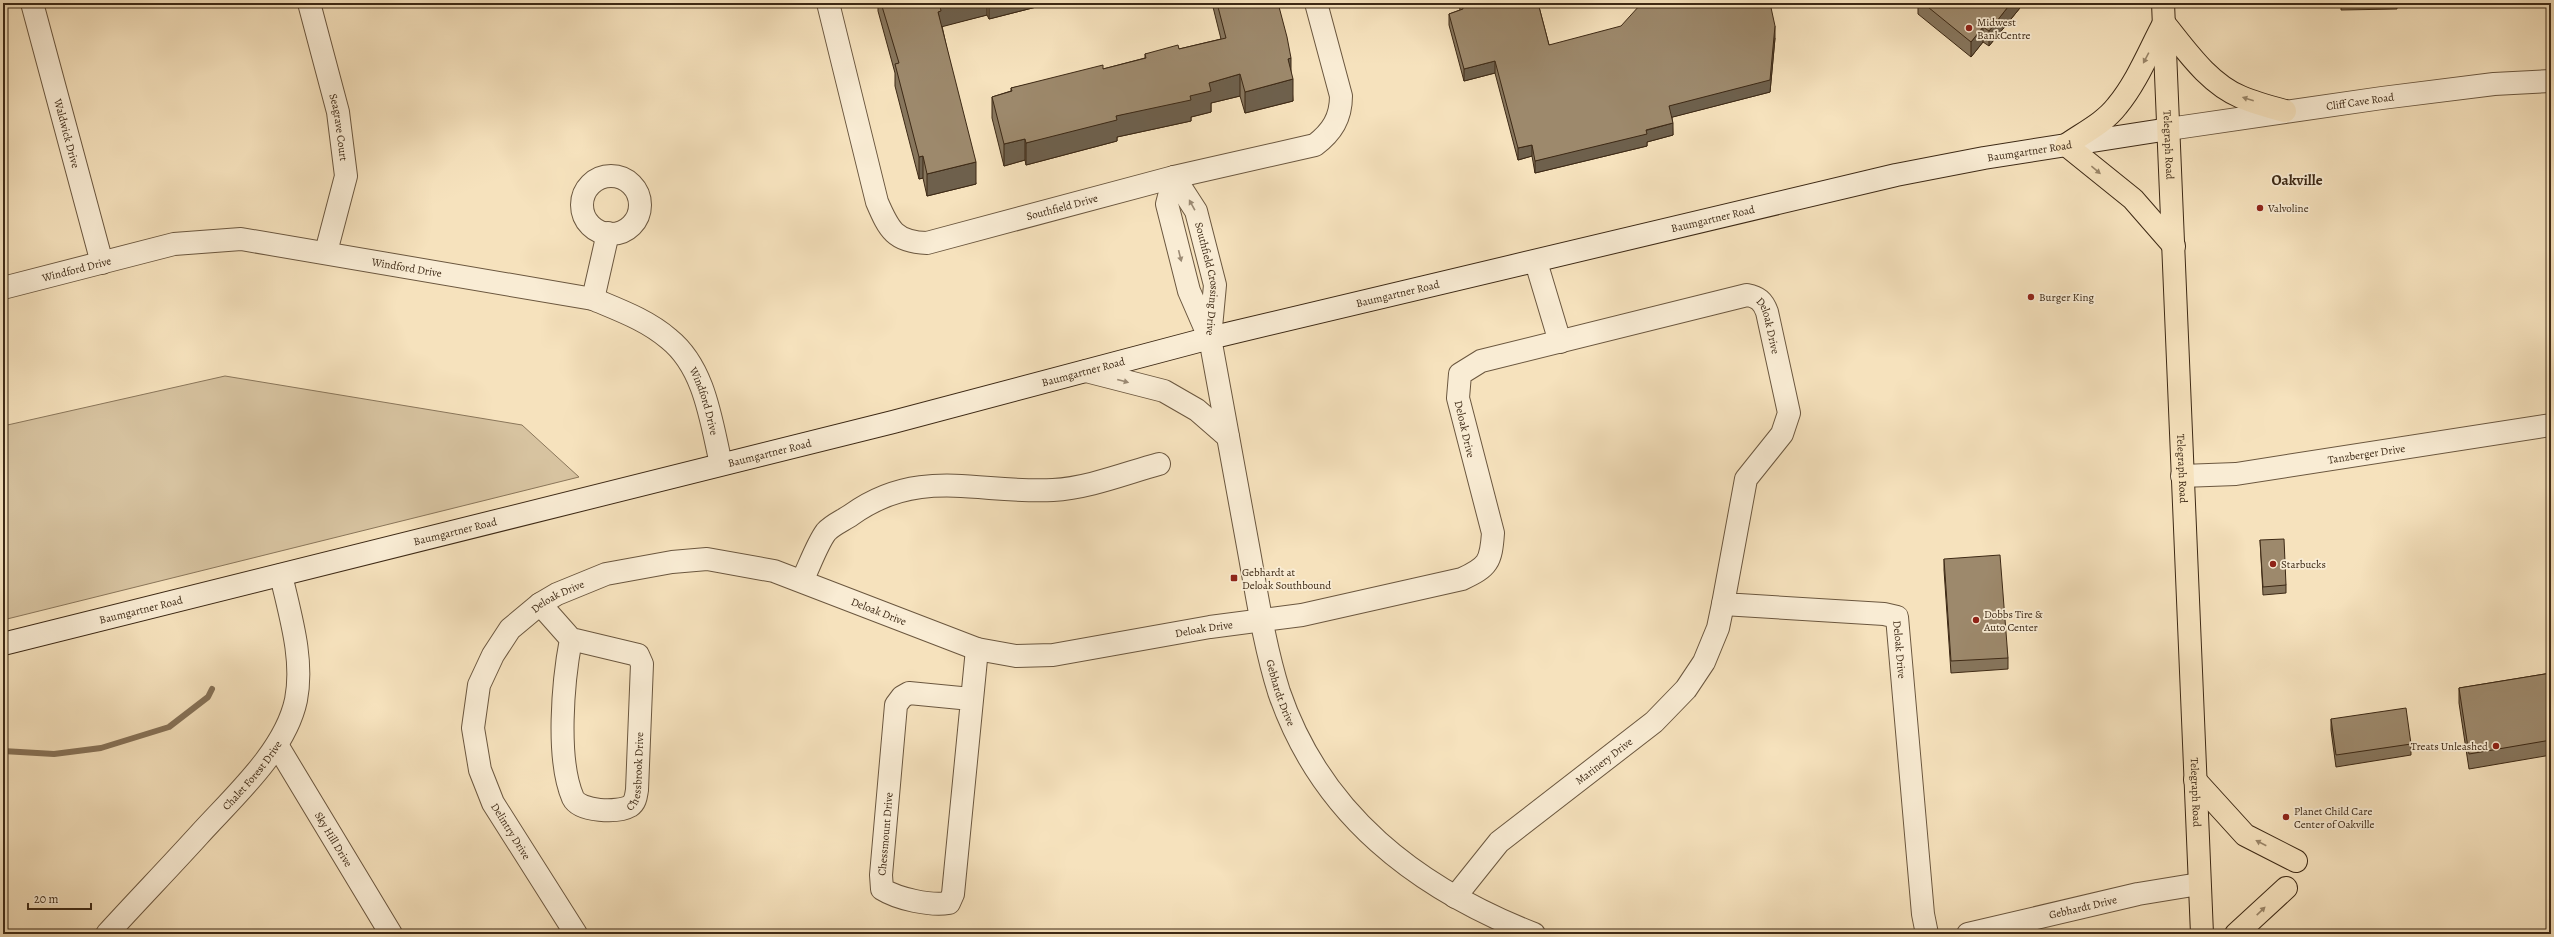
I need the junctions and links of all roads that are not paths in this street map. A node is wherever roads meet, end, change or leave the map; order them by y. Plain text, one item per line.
1 (32, 3) edge
2 (309, 3) edge
3 (828, 3) edge
4 (1316, 3) edge
5 (2163, 13) edge
6 (2551, 81) edge
7 (2285, 111) junction
8 (2169, 129) junction
9 (2066, 145) junction
10 (1174, 177) junction
11 (608, 233) dead end
12 (2174, 246) junction
13 (326, 252) junction
14 (1536, 262) junction
15 (102, 264) junction
16 (3, 288) edge
17 (593, 299) junction
18 (1210, 338) junction
19 (1560, 342) junction
20 (1086, 370) junction
21 (2551, 425) edge
22 (1228, 437) junction
23 (721, 464) junction
24 (1160, 464) dead end
25 (2182, 476) junction
26 (281, 575) junction
27 (802, 581) junction
28 (540, 604) junction
29 (1722, 604) junction
30 (1261, 621) junction
31 (510, 629) joint
32 (571, 640) junction
33 (3, 644) edge
34 (977, 649) junction
35 (971, 700) junction
36 (277, 745) junction
37 (2195, 780) junction
38 (2296, 861) dead end
39 (2199, 884) junction
40 (2286, 888) dead end
41 (1454, 897) junction
42 (107, 934) edge
43 (391, 934) edge
44 (576, 934) edge
45 (1534, 934) edge
46 (1927, 934) edge
47 (1968, 934) edge
48 (2202, 934) edge
49 (2236, 934) edge

1 - 15 street, Waldwick Drive
2 - 13 street, Seagrave Court
3 - 10 street, Southfield Drive
4 - 10 street, Southfield Drive
7 -> 5 main road
5 - 8 main road, Telegraph Road
5 -> 9 main road
6 - 7 street, Cliff Cave Road
7 - 8 street, Cliff Cave Road
8 - 9 street, Baumgartner Road
8 - 12 main road, Telegraph Road
9 -> 12 main road
9 - 14 street, Baumgartner Road
10 - 18 street, Southfield Crossing Drive
11 - 17 street
12 - 25 main road, Telegraph Road
13 - 15 street, Windford Drive
13 - 17 street, Windford Drive
14 - 18 street, Baumgartner Road
14 - 19 street
15 - 16 street, Windford Drive
17 - 23 street, Windford Drive
18 - 20 street, Baumgartner Road
18 - 22 street, Gebhardt Drive
19 - 29 street, Deloak Drive
19 - 30 street, Deloak Drive
20 -> 22 street
20 - 23 street, Baumgartner Road
21 - 25 street, Tanzberger Drive
22 - 30 street, Gebhardt Drive
23 - 26 street, Baumgartner Road
24 - 27 street
25 - 37 main road, Telegraph Road
26 - 33 street, Baumgartner Road
26 - 36 street, Chalet Forest Drive
27 - 28 street, Deloak Drive
27 - 34 street, Deloak Drive
28 - 31 street, Deloak Drive
28 - 32 street
29 - 41 street, Marinery Drive
29 - 46 street, Deloak Drive
30 - 34 street, Deloak Drive
30 - 41 street, Gebhardt Drive
31 - 44 street, Delintry Drive
32 - 32 street, Chessbrook Drive
34 - 35 street, Chessmount Drive
35 - 35 street, Chessmount Drive
36 - 42 street, Chalet Forest Drive
36 - 43 street, Sky Hill Drive
38 -> 37 main road
37 - 39 main road, Telegraph Road
39 - 47 street, Gebhardt Drive
39 - 48 main road, Telegraph Road
49 -> 40 main road
41 - 45 street, Gebhardt Drive

